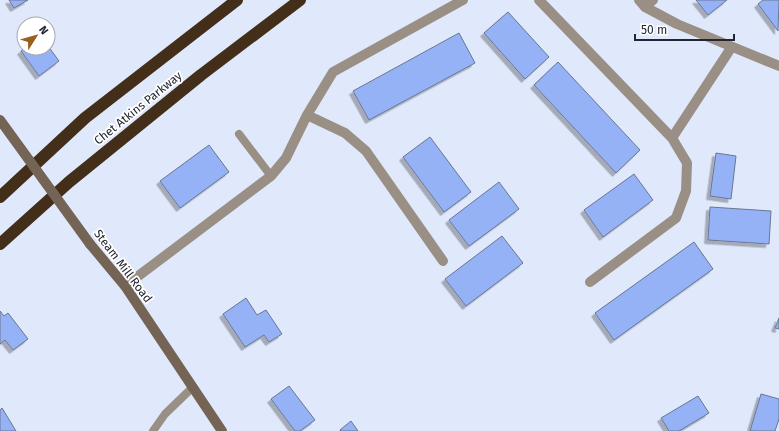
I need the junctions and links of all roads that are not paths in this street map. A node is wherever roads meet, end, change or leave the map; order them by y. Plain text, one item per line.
1 (237, 0) edge
2 (300, 0) edge
3 (463, 0) edge
4 (539, 0) edge
5 (654, 0) edge
6 (642, 4) edge
7 (731, 48) junction
8 (779, 66) edge
9 (307, 115) junction
10 (0, 120) edge
11 (239, 134) dead end
12 (672, 138) junction
13 (271, 176) junction
14 (0, 197) edge
15 (0, 244) edge
16 (443, 261) dead end
17 (590, 282) dead end
18 (125, 286) junction
19 (193, 387) junction
20 (153, 431) edge
21 (222, 431) edge

1 - 14 highway, Chet Atkins Parkway
2 - 15 highway, Chet Atkins Parkway
3 - 9 street
4 - 12 street
5 - 6 street
6 - 7 street
7 - 8 street
7 - 12 street
9 - 13 street
9 - 16 street
10 - 18 street, Steam Mill Road, bridge
11 - 13 lane
12 - 17 street
13 - 18 street
18 - 19 street, Steam Mill Road
19 - 20 lane
19 - 21 street, Steam Mill Road

